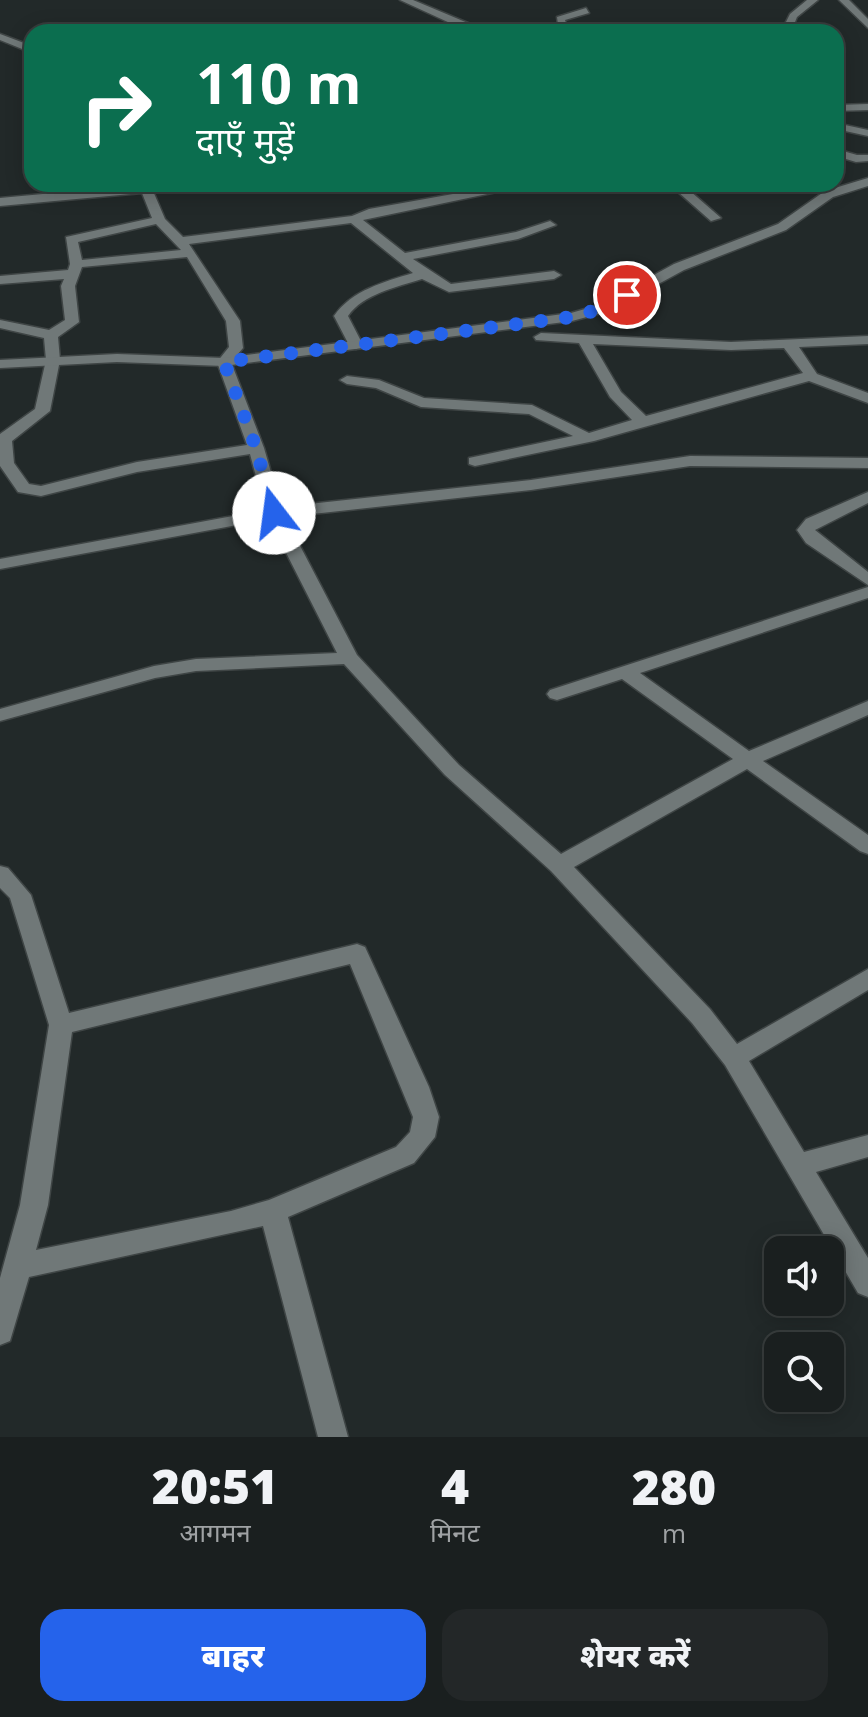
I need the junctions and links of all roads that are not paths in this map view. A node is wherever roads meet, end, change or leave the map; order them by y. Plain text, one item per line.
1 (405, 0) edge
2 (813, 0) edge
3 (844, 0) edge
4 (586, 11) dead end
5 (462, 24) edge
6 (562, 24) edge
7 (790, 24) edge
8 (868, 25) edge
9 (0, 37) edge
10 (24, 47) edge
11 (868, 107) edge
12 (844, 108) edge
13 (868, 126) edge
14 (844, 127) edge
15 (853, 129) junction
16 (868, 133) edge
17 (844, 155) edge
18 (868, 158) edge
19 (868, 182) edge
20 (844, 189) edge
21 (90, 192) edge
22 (147, 192) edge
23 (462, 192) edge
24 (687, 192) edge
25 (836, 192) edge
26 (0, 202) edge
27 (715, 218) dead end
28 (354, 219) junction
29 (159, 220) junction
30 (550, 225) dead end
31 (181, 241) junction
32 (191, 253) junction
33 (404, 257) junction
34 (74, 269) junction
35 (423, 274) junction
36 (554, 275) dead end
37 (0, 280) edge
38 (0, 324) edge
39 (51, 335) junction
40 (541, 337) dead end
41 (584, 340) junction
42 (868, 340) edge
43 (356, 345) junction
44 (789, 345) junction
45 (53, 360) junction
46 (224, 362) junction
47 (0, 364) edge
48 (810, 376) junction
49 (347, 380) dead end
50 (868, 398) edge
51 (643, 422) junction
52 (588, 438) junction
53 (256, 448) junction
54 (475, 461) dead end
55 (866, 466) edge
56 (868, 497) edge
57 (274, 513) junction
58 (0, 564) edge
59 (868, 580) edge
60 (868, 592) edge
61 (349, 658) junction
62 (625, 672) junction
63 (557, 694) dead end
64 (868, 707) edge
65 (0, 715) edge
66 (749, 759) junction
67 (868, 846) edge
68 (559, 865) junction
69 (0, 874) edge
70 (868, 978) edge
71 (61, 1025) junction
72 (734, 1058) junction
73 (868, 1146) edge
74 (800, 1165) junction
75 (273, 1211) junction
76 (17, 1267) junction
77 (868, 1284) edge
78 (0, 1331) edge
79 (333, 1437) edge

1 - 5 street
2 - 7 street
3 - 8 street
4 - 6 street
9 - 10 street
11 - 12 street
13 - 15 street
14 - 15 street
15 - 16 street
17 - 18 street
19 - 20 street
21 - 26 street
22 - 29 street
23 - 28 street
24 - 27 street
25 - 43 street
28 - 31 street
28 - 33 street
29 - 31 street
29 - 34 street
30 - 33 street
31 - 32 street
32 - 34 street
32 - 46 street
33 - 35 street
34 - 37 street
34 - 39 street
35 - 36 street
35 - 43 street
38 - 39 street
39 - 45 street
40 - 41 street
41 - 44 street
41 - 51 street
42 - 44 street
43 - 46 street
44 - 48 street
45 - 46 street
45 - 47 street
45 - 53 street
46 - 53 street
48 - 50 street
48 - 51 street
49 - 52 street
51 - 52 street
52 - 54 street
53 - 57 street
55 - 57 street
56 - 59 street
57 - 58 street
57 - 61 street
60 - 62 street
61 - 65 street
61 - 68 street
62 - 63 street
62 - 66 street
64 - 66 street
66 - 67 street
66 - 68 street
68 - 72 street
69 - 71 street
70 - 72 street
71 - 75 street
71 - 76 street
72 - 74 street
73 - 74 street
74 - 77 street
75 - 76 street
75 - 79 street
76 - 78 street

